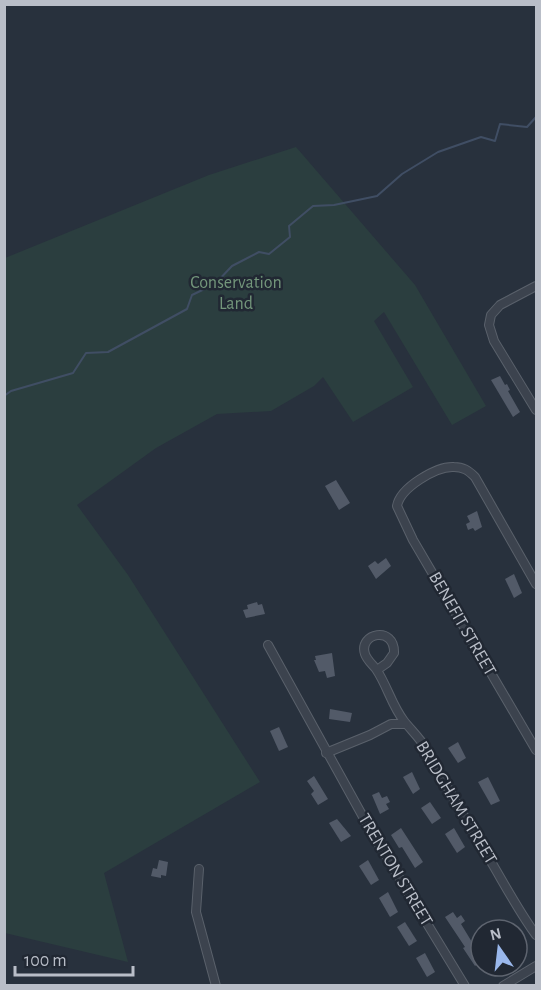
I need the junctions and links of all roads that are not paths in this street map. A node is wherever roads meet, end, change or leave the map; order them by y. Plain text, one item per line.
1 (537, 286) edge
2 (537, 410) edge
3 (537, 584) edge
4 (268, 645) dead end
5 (377, 670) junction
6 (405, 723) junction
7 (537, 750) edge
8 (326, 753) junction
9 (199, 868) dead end
10 (537, 935) edge
11 (537, 966) edge
12 (216, 986) edge
13 (465, 986) edge
14 (503, 986) edge

1 - 2 street
3 - 7 street, BENEFIT STREET
4 - 8 street, TRENTON STREET
5 - 5 street, BRIDGHAM STREET
5 - 6 street, BRIDGHAM STREET
6 - 8 street
6 - 10 street, BRIDGHAM STREET
8 - 13 street, TRENTON STREET
9 - 12 street
11 - 14 street

